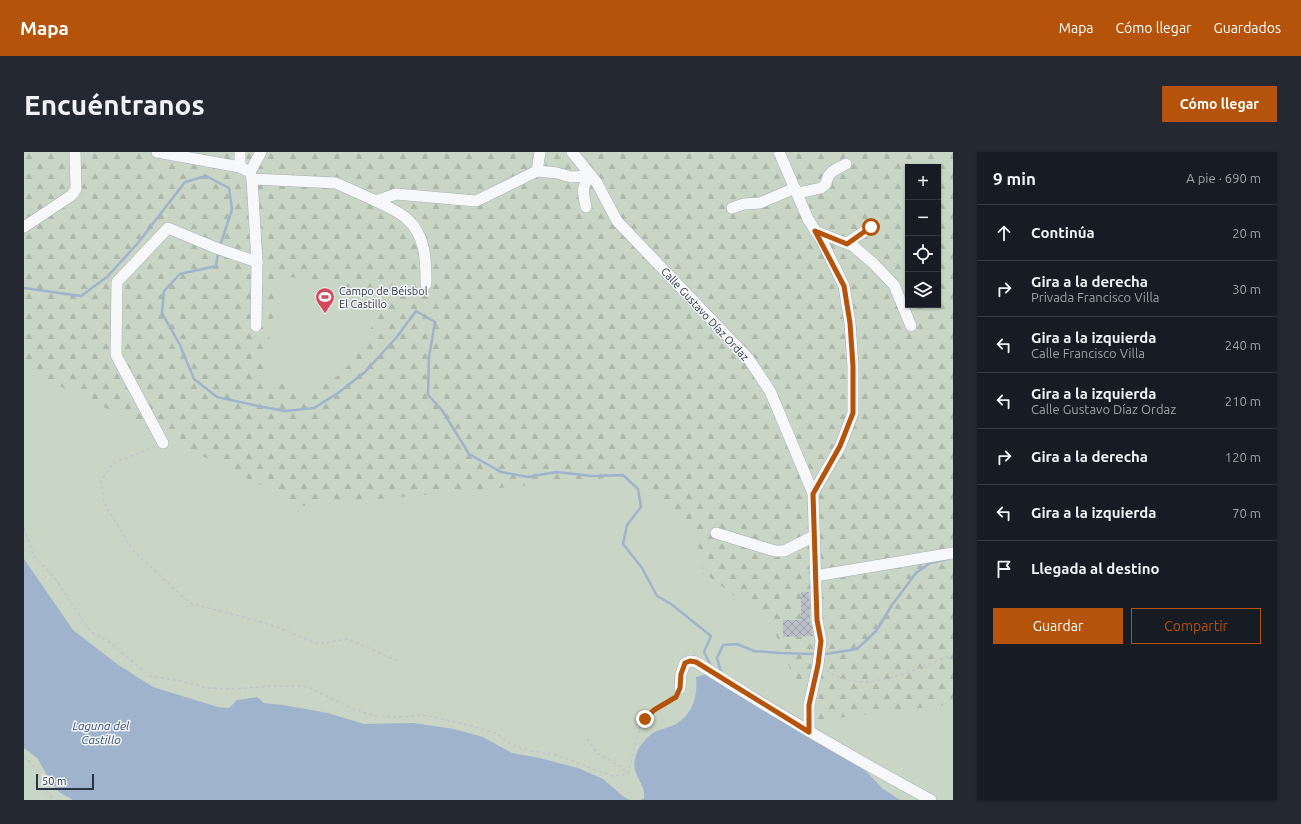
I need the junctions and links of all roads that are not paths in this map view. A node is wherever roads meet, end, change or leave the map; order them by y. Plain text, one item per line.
1 (75, 152) edge
2 (157, 152) edge
3 (240, 152) edge
4 (261, 152) edge
5 (540, 152) edge
6 (572, 152) edge
7 (779, 152) edge
8 (846, 164) dead end
9 (537, 171) junction
10 (247, 173) junction
11 (590, 176) junction
12 (796, 191) junction
13 (376, 201) junction
14 (586, 206) dead end
15 (732, 208) dead end
16 (24, 227) edge
17 (871, 227) dead end
18 (815, 231) junction
19 (847, 244) junction
20 (257, 262) junction
21 (426, 284) dead end
22 (256, 326) dead end
23 (911, 326) dead end
24 (162, 443) road end
25 (813, 494) junction
26 (716, 533) dead end
27 (814, 536) junction
28 (953, 553) edge
29 (815, 576) junction
30 (680, 688) road end
31 (809, 732) junction
32 (931, 800) edge

1 - 16 street
2 - 10 street
3 - 10 street
4 - 10 street
5 - 9 street
6 - 11 street, Calle Gustavo Díaz Ordaz
7 - 12 street
8 - 12 street
9 - 11 street
9 - 13 street
10 - 13 street
10 - 20 street
11 - 14 street
11 - 25 street, Calle Gustavo Díaz Ordaz
12 - 15 street
12 - 18 street
13 - 21 street
17 - 19 street
18 - 19 street
18 - 25 street
19 - 23 street
20 - 22 street
20 - 24 street
25 - 27 street, Calle Gustavo Díaz Ordaz
26 - 27 street
27 - 29 street, Calle Gustavo Díaz Ordaz
28 - 29 street
29 - 31 street, Calle Gustavo Díaz Ordaz
30 - 31 street
31 - 32 street

